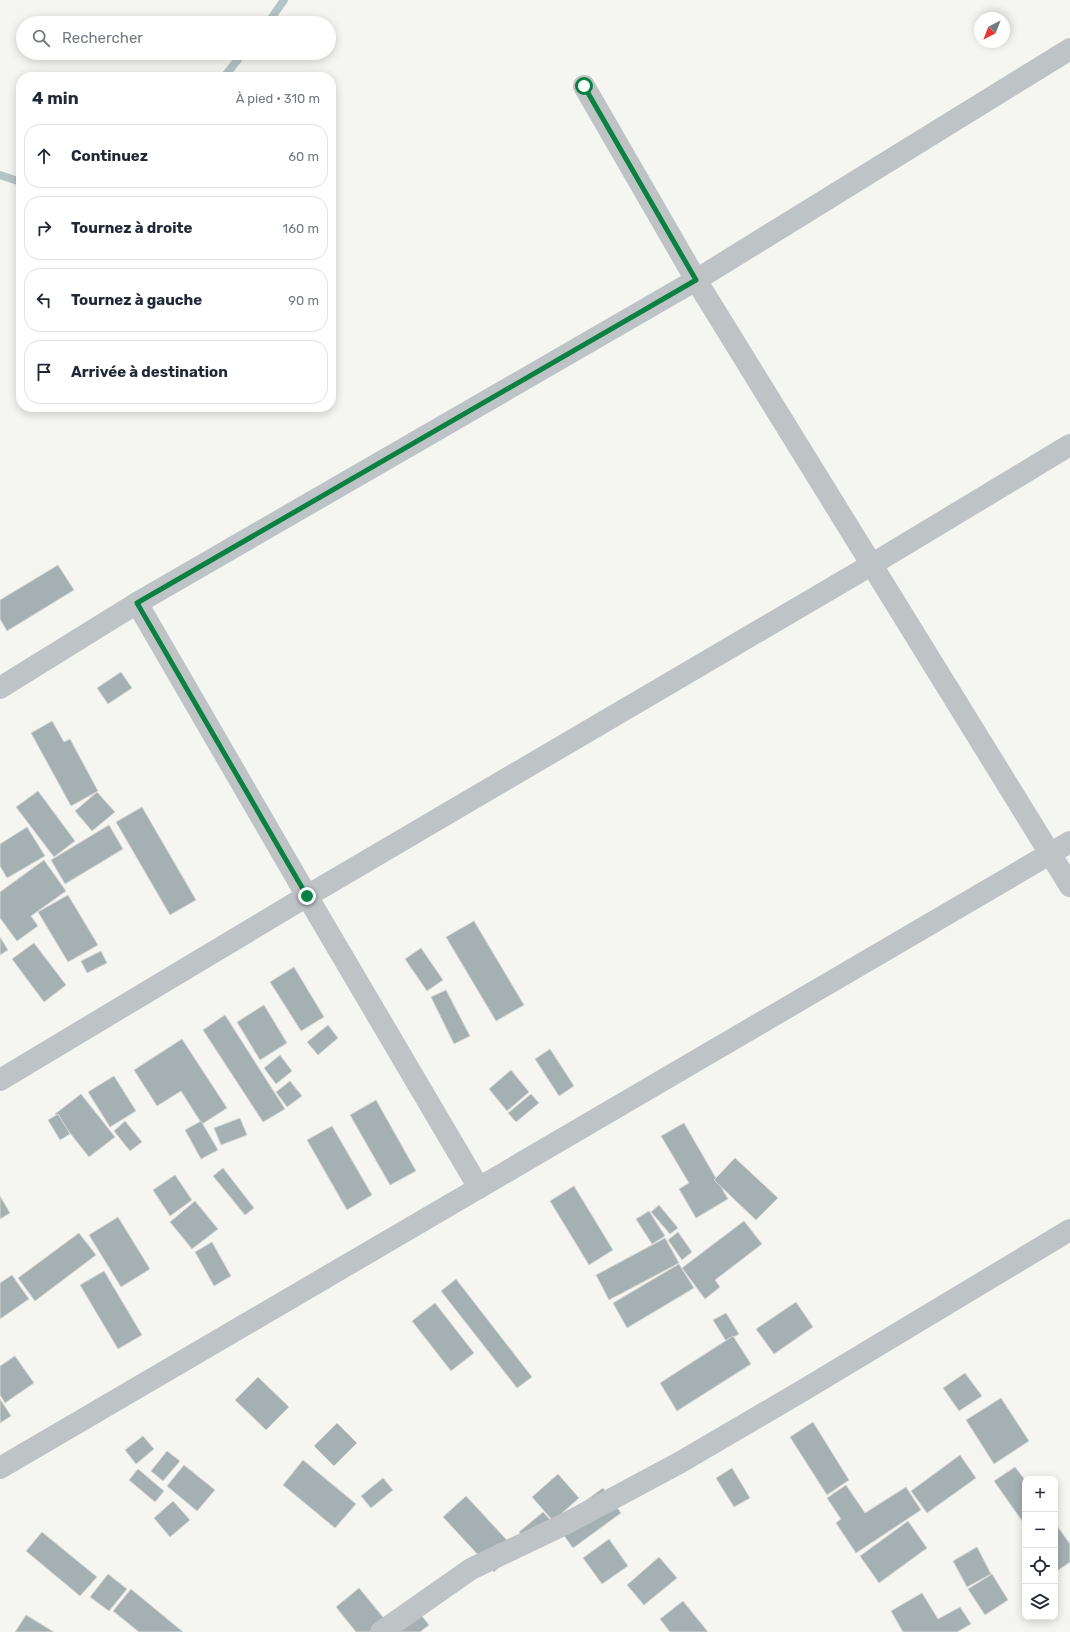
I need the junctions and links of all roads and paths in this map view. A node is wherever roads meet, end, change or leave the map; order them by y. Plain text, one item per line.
1 (1070, 49) edge
2 (584, 86) dead end
3 (696, 280) junction
4 (1070, 445) edge
5 (872, 565) junction
6 (137, 603) junction
7 (0, 688) edge
8 (1070, 842) edge
9 (1050, 854) junction
10 (1070, 886) edge
11 (307, 896) junction
12 (0, 1080) edge
13 (479, 1188) junction
14 (1070, 1230) edge
15 (0, 1468) edge
16 (381, 1632) edge

1 - 3 street
2 - 3 street
3 - 5 street
3 - 6 street
4 - 5 street
5 - 9 street
5 - 11 street
6 - 7 street
6 - 11 street
8 - 9 street
9 - 10 street
9 - 13 street
11 - 12 street
11 - 13 street
13 - 15 street
14 - 16 street

